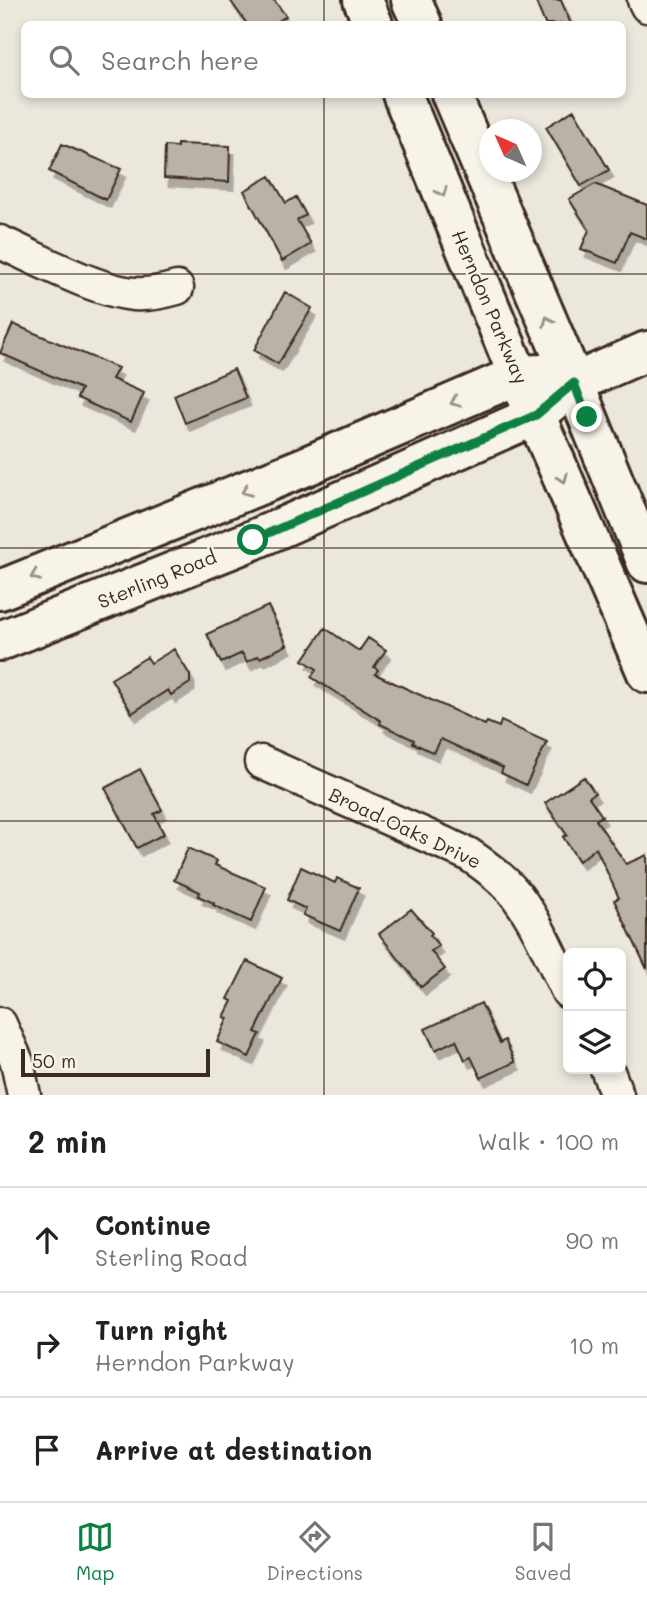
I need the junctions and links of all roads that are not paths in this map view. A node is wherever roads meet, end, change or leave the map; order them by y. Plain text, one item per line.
1 (363, 0) edge
2 (411, 0) edge
3 (644, 0) edge
4 (647, 6) edge
5 (372, 21) edge
6 (421, 21) edge
7 (404, 98) edge
8 (453, 98) edge
9 (0, 242) edge
10 (177, 288) dead end
11 (647, 351) edge
12 (518, 374) junction
13 (574, 383) junction
14 (536, 415) junction
15 (647, 563) edge
16 (0, 590) edge
17 (0, 641) edge
18 (647, 673) edge
19 (261, 762) dead end
20 (563, 982) edge
21 (0, 1024) edge
22 (609, 1074) edge
23 (24, 1095) edge
24 (617, 1095) edge

1 - 5 main road
2 - 6 main road
3 - 4 street
7 -> 12 main road, Herndon Parkway
13 -> 8 main road
9 - 10 street
11 - 13 main road, Sterling Road
12 - 13 main road
12 - 14 main road, Herndon Parkway
12 -> 16 main road
13 - 14 main road, Sterling Road
13 - 15 main road
14 - 17 main road, Sterling Road
14 -> 18 main road, Herndon Parkway
19 - 20 street, Broad Oaks Drive
21 - 23 street
22 - 24 street

